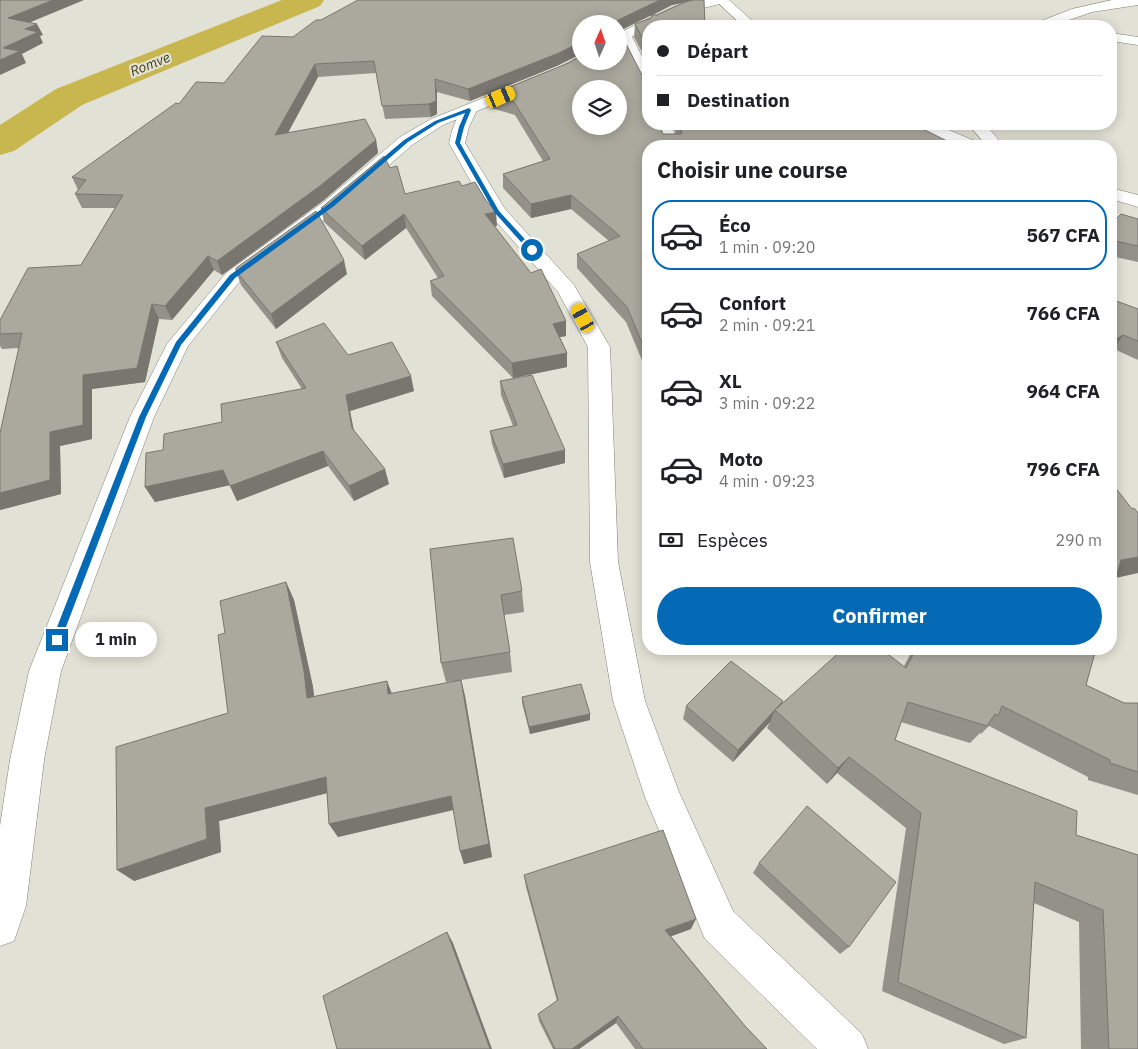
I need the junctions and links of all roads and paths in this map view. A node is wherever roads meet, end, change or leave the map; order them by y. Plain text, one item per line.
1 (720, 0) edge
2 (1138, 1) edge
3 (657, 20) edge
4 (744, 20) edge
5 (1057, 20) edge
6 (642, 27) edge
7 (628, 34) edge
8 (1117, 38) edge
9 (1138, 41) edge
10 (628, 49) edge
11 (572, 66) edge
12 (642, 73) edge
13 (469, 110) junction
14 (935, 130) edge
15 (981, 130) edge
16 (958, 140) edge
17 (991, 140) edge
18 (1117, 195) edge
19 (1138, 201) edge
20 (0, 927) edge
21 (847, 1049) edge

1 - 3 street
1 - 4 street
2 - 5 street
6 - 7 street
8 - 9 street
10 - 12 street
11 - 13 street
13 - 20 street
13 - 21 street
14 - 16 street
15 - 17 street
18 - 19 street

